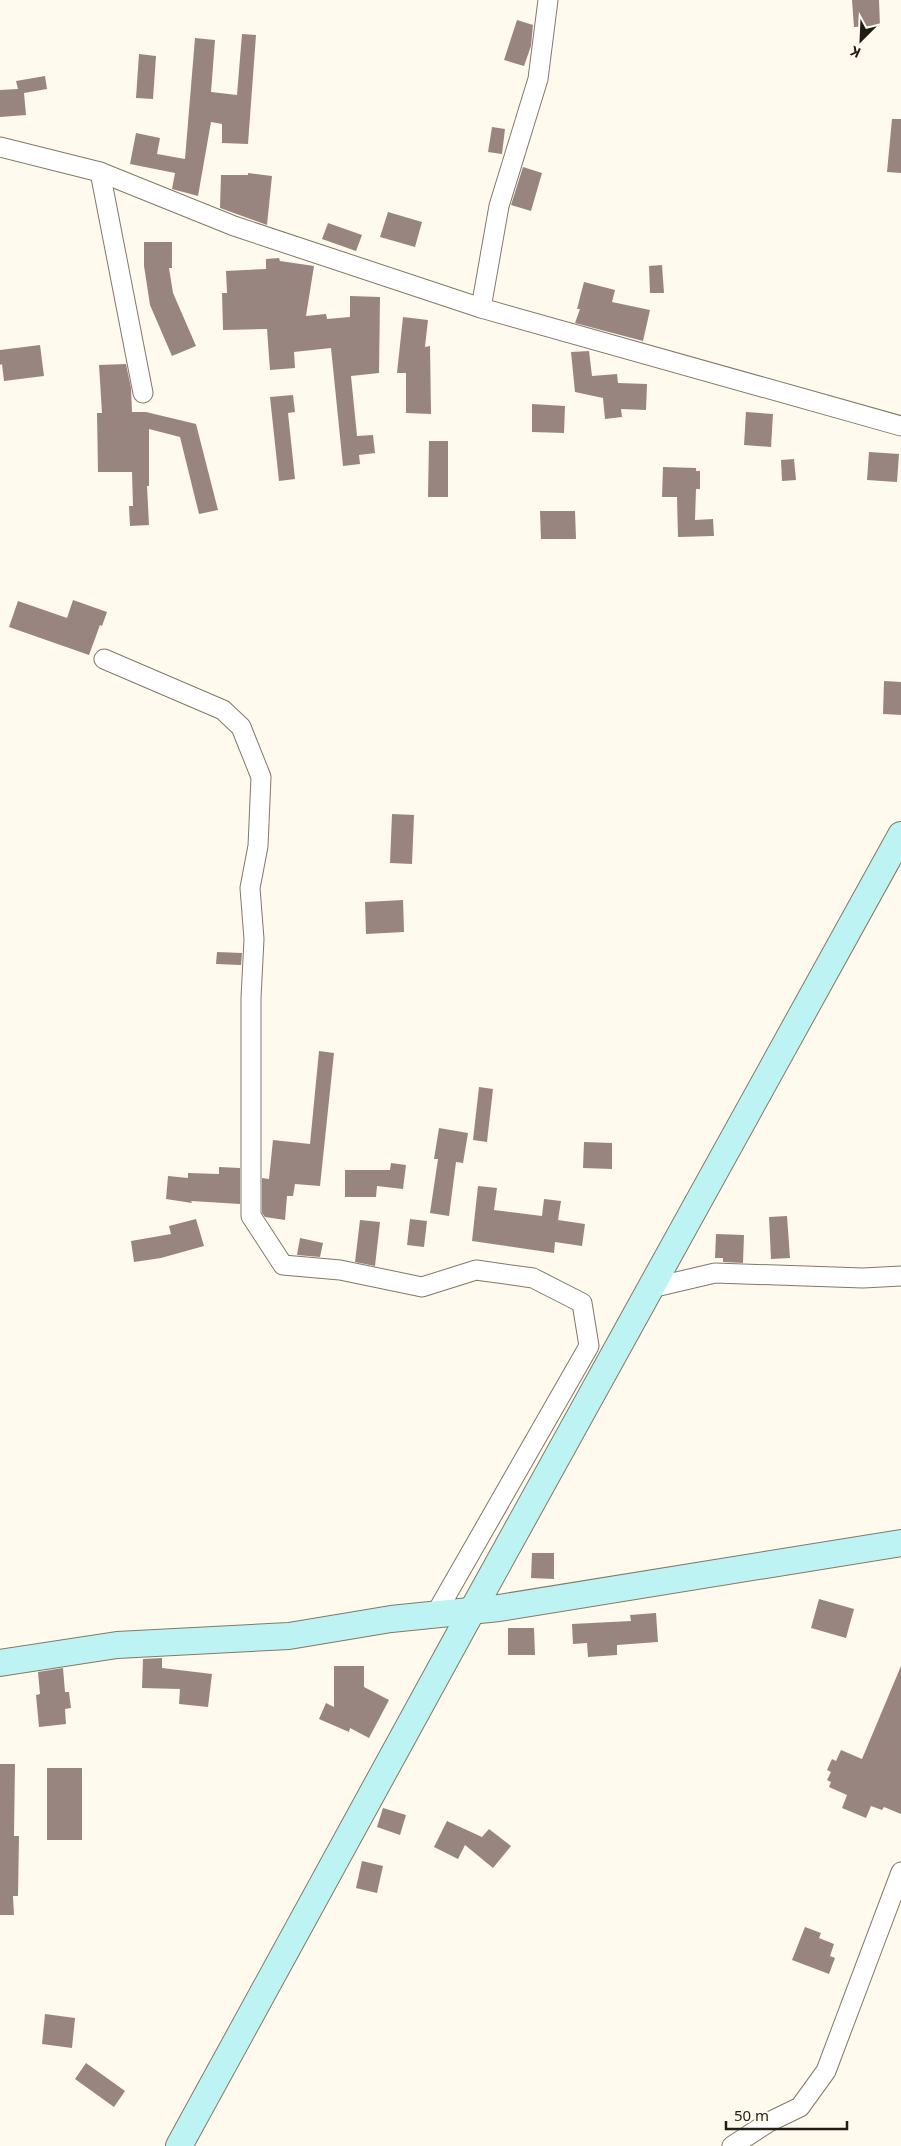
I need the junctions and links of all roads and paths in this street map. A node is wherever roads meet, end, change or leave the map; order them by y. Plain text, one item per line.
1 (548, 0) edge
2 (0, 147) edge
3 (100, 172) junction
4 (481, 308) junction
5 (142, 393) dead end
6 (901, 426) edge
7 (104, 659) dead end
8 (901, 835) edge
9 (901, 1276) edge
10 (651, 1288) junction
11 (901, 1543) edge
12 (472, 1611) junction
13 (435, 1615) junction
14 (0, 1663) edge
15 (901, 1872) edge
16 (179, 2146) edge
17 (732, 2146) edge

1 - 4 street
2 - 3 street
3 - 4 street
3 - 5 street
4 - 6 street
7 - 13 street
8 - 10 street
9 - 10 street
10 - 12 street
11 - 12 street
12 - 13 street
12 - 16 street
13 - 14 street
15 - 17 street

